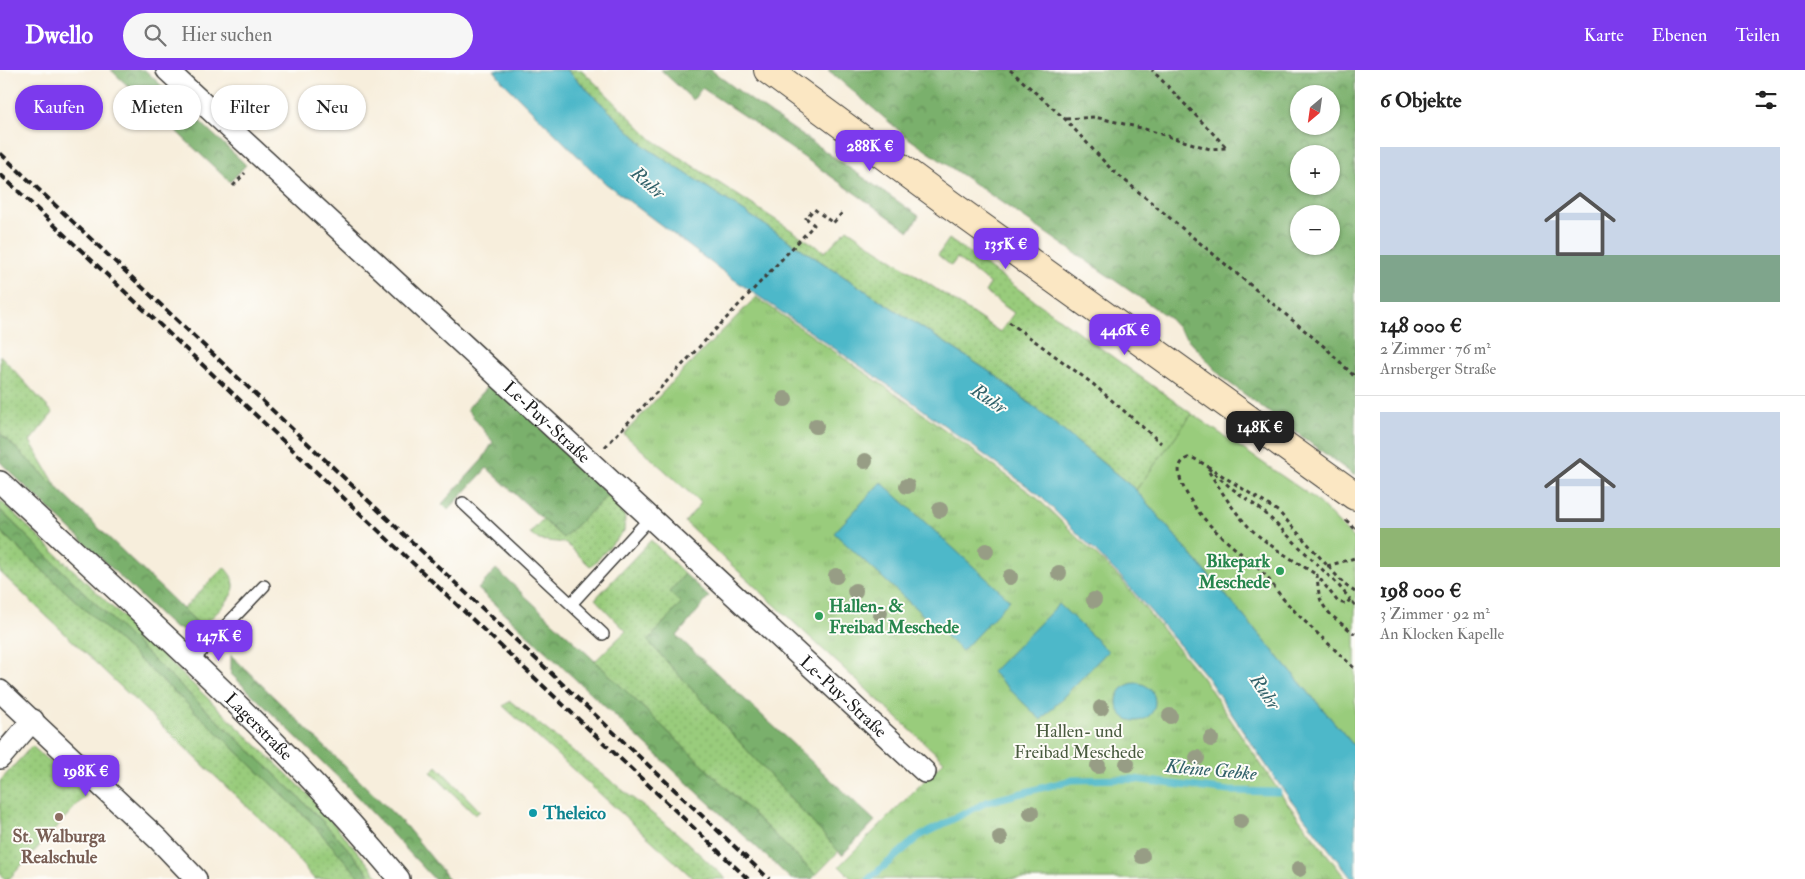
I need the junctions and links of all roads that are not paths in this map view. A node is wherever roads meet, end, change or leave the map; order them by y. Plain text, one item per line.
1 (167, 70) edge
2 (768, 70) edge
3 (0, 482) edge
4 (1355, 496) edge
5 (463, 503) dead end
6 (651, 517) junction
7 (264, 586) dead end
8 (571, 604) junction
9 (603, 634) dead end
10 (192, 661) junction
11 (0, 691) edge
12 (32, 720) junction
13 (0, 758) edge
14 (925, 772) dead end
15 (196, 879) edge
16 (399, 879) edge

1 - 6 street, Le-Puy-Straße
2 - 4 main road
3 - 10 street, Lagerstraße
5 - 8 lane
6 - 8 lane
6 - 14 street, Le-Puy-Straße
7 - 10 lane
8 - 9 lane
10 - 16 street, Lagerstraße
11 - 12 street
12 - 13 street
12 - 15 street

